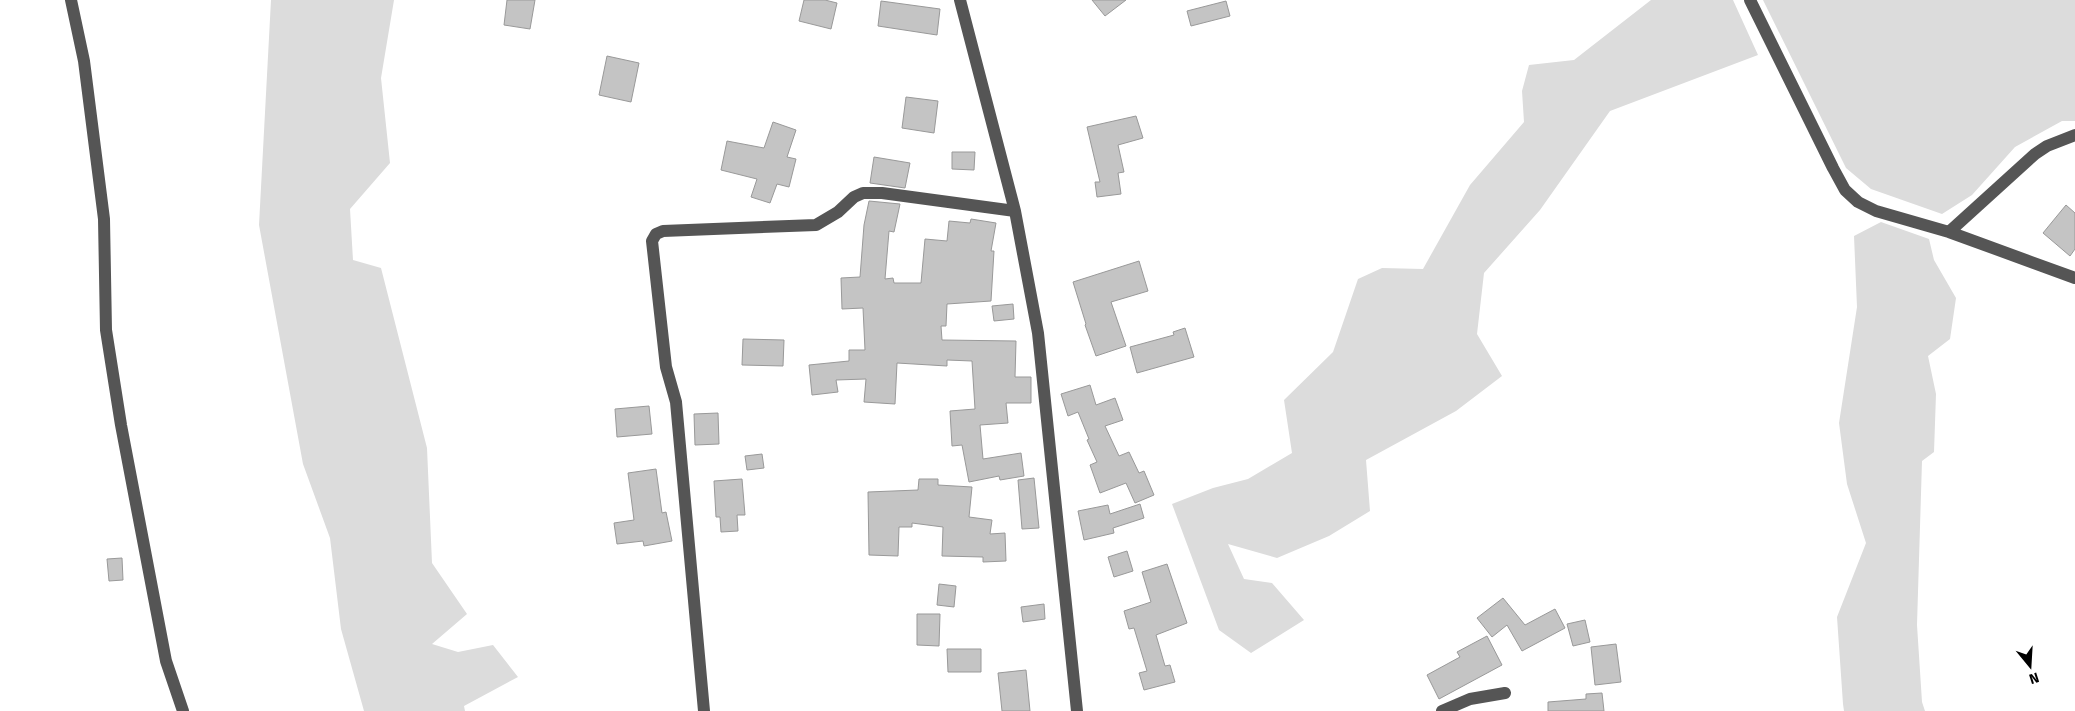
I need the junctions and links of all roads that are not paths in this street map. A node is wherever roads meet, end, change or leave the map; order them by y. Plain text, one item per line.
1 (71, 0) edge
2 (960, 0) edge
3 (1750, 0) edge
4 (2075, 135) edge
5 (1016, 212) junction
6 (1949, 232) junction
7 (2075, 278) edge
8 (1505, 693) dead end
9 (182, 711) edge
10 (704, 711) edge
11 (1077, 711) edge
12 (1442, 711) edge

1 - 9 street
2 - 5 street
3 - 6 street
4 - 6 street
5 - 10 street
5 - 11 street
6 - 7 street
8 - 12 street

